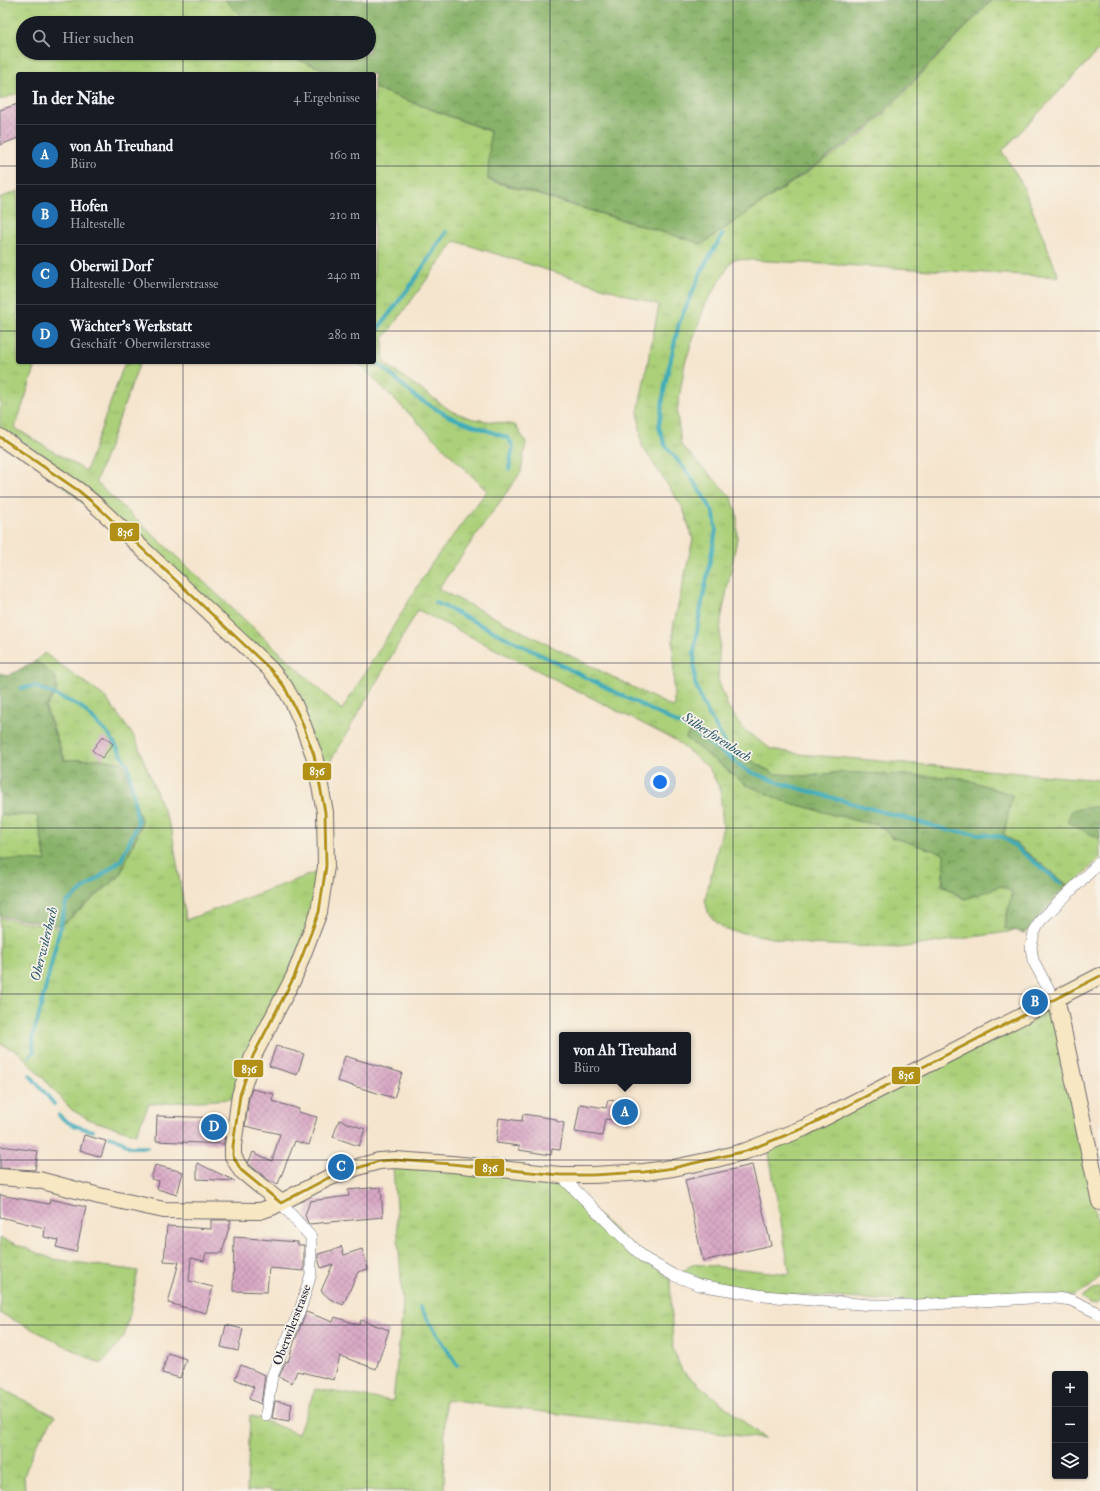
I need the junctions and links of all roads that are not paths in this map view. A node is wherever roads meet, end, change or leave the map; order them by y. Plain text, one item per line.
1 (0, 437) edge
2 (1100, 862) edge
3 (1100, 976) edge
4 (1054, 1000) junction
5 (560, 1175) junction
6 (0, 1178) edge
7 (1100, 1202) edge
8 (281, 1203) junction
9 (1100, 1314) edge
10 (266, 1415) dead end

1 - 8 street, Oberwilerstrasse
2 - 4 street
3 - 4 street
4 - 5 street
4 - 7 street
5 - 8 street
5 - 9 street
6 - 8 street
8 - 10 street, Oberwilerstrasse

